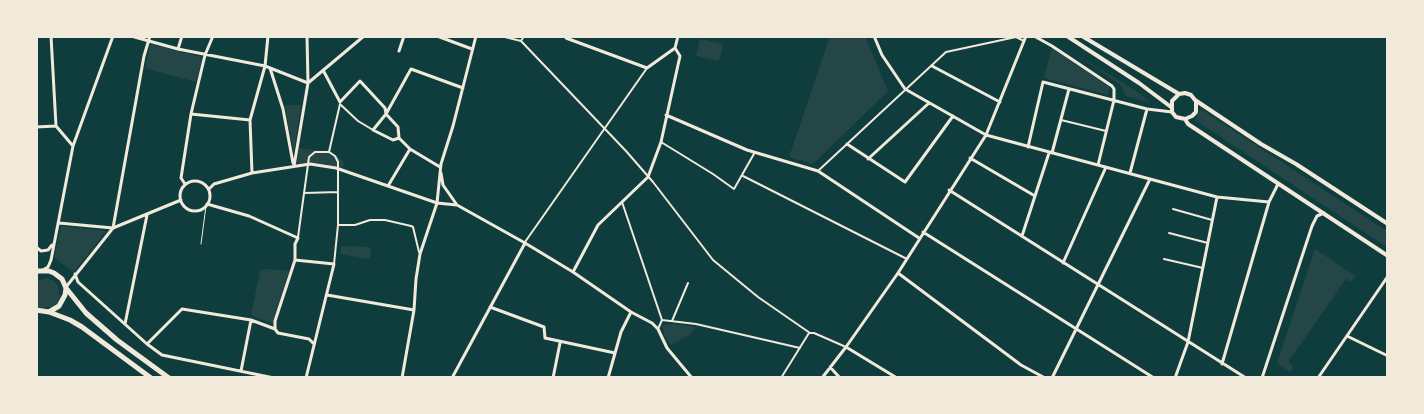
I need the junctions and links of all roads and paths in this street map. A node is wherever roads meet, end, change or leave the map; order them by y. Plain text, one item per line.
1 (51, 36) edge
2 (113, 36) edge
3 (131, 36) edge
4 (150, 36) edge
5 (182, 36) edge
6 (213, 36) edge
7 (268, 36) edge
8 (307, 36) edge
9 (364, 36) edge
10 (404, 36) edge
11 (437, 36) edge
12 (476, 36) edge
13 (501, 36) edge
14 (524, 36) edge
15 (678, 36) edge
16 (874, 36) edge
17 (1026, 36) edge
18 (1034, 36) edge
19 (1067, 36) edge
20 (1082, 36) edge
21 (565, 37) edge
22 (1016, 37) edge
23 (521, 41) junction
24 (1024, 41) junction
25 (149, 42) junction
26 (675, 48) junction
27 (178, 49) junction
28 (472, 49) junction
29 (399, 51) dead end
30 (205, 55) junction
31 (265, 66) junction
32 (932, 66) junction
33 (270, 68) junction
34 (646, 68) junction
35 (323, 70) junction
36 (308, 83) junction
37 (463, 88) junction
38 (905, 89) junction
39 (1068, 89) junction
40 (1179, 94) junction
41 (1114, 100) junction
42 (1196, 100) junction
43 (1000, 102) junction
44 (340, 103) junction
45 (929, 103) junction
46 (1171, 106) junction
47 (1147, 109) junction
48 (1172, 112) junction
49 (191, 114) junction
50 (386, 114) junction
51 (666, 115) junction
52 (953, 116) junction
53 (1185, 119) junction
54 (250, 120) junction
55 (1061, 120) junction
56 (56, 126) junction
57 (36, 127) edge
58 (603, 129) junction
59 (373, 130) junction
60 (1106, 132) junction
61 (986, 135) junction
62 (399, 138) junction
63 (661, 142) junction
64 (847, 144) junction
65 (73, 146) junction
66 (1028, 147) junction
67 (410, 149) junction
68 (329, 152) junction
69 (755, 152) junction
70 (1051, 153) junction
71 (970, 158) junction
72 (868, 159) junction
73 (309, 164) junction
74 (1098, 165) junction
75 (294, 166) junction
76 (440, 167) junction
77 (1106, 167) junction
78 (337, 169) junction
79 (818, 171) junction
80 (252, 173) junction
81 (1130, 173) junction
82 (743, 176) junction
83 (648, 177) junction
84 (1150, 179) junction
85 (1278, 183) junction
86 (185, 184) junction
87 (388, 186) junction
88 (209, 189) junction
89 (949, 190) junction
90 (338, 192) junction
91 (305, 193) junction
92 (1035, 196) junction
93 (1217, 198) junction
94 (181, 200) junction
95 (622, 202) junction
96 (1269, 202) junction
97 (437, 203) junction
98 (207, 205) junction
99 (458, 205) junction
100 (1172, 209) dead end
101 (1324, 213) junction
102 (147, 214) junction
103 (1212, 220) junction
104 (59, 223) junction
105 (1388, 224) edge
106 (338, 225) junction
107 (113, 228) junction
108 (923, 232) junction
109 (1169, 233) dead end
110 (1022, 236) junction
111 (298, 238) junction
112 (919, 238) junction
113 (54, 240) junction
114 (525, 243) junction
115 (1208, 243) junction
116 (201, 244) dead end
117 (36, 247) edge
118 (420, 254) junction
119 (1388, 256) edge
120 (907, 259) junction
121 (1164, 259) dead end
122 (295, 260) junction
123 (1063, 263) junction
124 (334, 264) junction
125 (1203, 268) junction
126 (44, 270) junction
127 (36, 271) edge
128 (573, 272) junction
129 (898, 272) junction
130 (75, 274) junction
131 (1388, 276) edge
132 (688, 283) dead end
133 (1098, 285) junction
134 (66, 287) junction
135 (327, 296) junction
136 (490, 307) junction
137 (36, 310) edge
138 (414, 310) junction
139 (49, 312) junction
140 (631, 312) junction
141 (251, 320) junction
142 (662, 320) junction
143 (672, 321) junction
144 (125, 324) junction
145 (1076, 328) junction
146 (275, 329) junction
147 (658, 329) junction
148 (810, 333) junction
149 (1347, 336) junction
150 (560, 342) junction
151 (1188, 342) junction
152 (147, 344) junction
153 (314, 344) junction
154 (800, 348) junction
155 (846, 348) junction
156 (615, 353) junction
157 (1388, 356) edge
158 (1222, 364) junction
159 (830, 367) junction
160 (241, 371) junction
161 (609, 377) edge
162 (151, 378) edge
163 (169, 378) edge
164 (274, 378) edge
165 (306, 378) edge
166 (402, 378) edge
167 (452, 378) edge
168 (553, 378) edge
169 (615, 378) edge
170 (692, 378) edge
171 (781, 378) edge
172 (822, 378) edge
173 (840, 378) edge
174 (898, 378) edge
175 (1045, 378) edge
176 (1052, 378) edge
177 (1154, 378) edge
178 (1174, 378) edge
179 (1246, 378) edge
180 (1262, 378) edge
181 (1318, 378) edge

1 - 56 street
2 - 65 street
3 - 25 street
4 - 25 street
5 - 27 street
6 - 30 street
7 - 31 street
8 - 36 street
9 - 35 street
10 - 29 street
11 - 28 street
12 - 28 street
13 - 23 street
14 - 23 street
15 - 26 street
16 - 38 street
17 - 24 street
18 - 41 street
19 - 46 street
20 - 40 street
21 - 34 street
22 - 24 street
22 - 32 street
23 - 58 street
24 - 43 street
25 - 27 street
25 - 107 street
26 - 34 street
26 - 51 street
27 - 30 street
28 - 37 street
30 - 31 street
30 - 49 street
31 - 33 street
31 - 54 street
32 - 38 street
32 - 43 street
33 - 36 street
33 - 75 street
34 - 58 street
35 - 36 street
35 - 44 street
36 - 75 street
37 - 50 street
37 - 76 street
38 - 45 street
38 - 64 street
39 - 41 street
39 - 55 street
39 - 66 street
40 - 42 street
40 - 46 street
41 - 47 street
41 - 60 street
42 - 53 street
42 - 105 street
43 - 61 street
44 - 50 street
44 - 59 street
44 - 68 street
45 - 52 street
45 - 72 street
46 - 48 street
47 - 48 street
47 - 81 street
48 - 53 street
49 - 54 street
49 - 86 street
50 - 59 street
50 - 62 street
51 - 63 street
51 - 69 street
52 - 61 street
52 - 72 street
53 - 85 street
54 - 80 street
55 - 60 street
55 - 70 street
56 - 57 street
56 - 65 street
58 - 83 street
58 - 114 street
59 - 62 street
60 - 74 street
61 - 66 street
61 - 71 street
62 - 67 street
63 - 82 street
63 - 83 street
64 - 72 street
64 - 79 street
65 - 104 street
66 - 70 street
67 - 76 street
67 - 87 street
68 - 73 street
68 - 78 street
69 - 79 street
69 - 82 street
70 - 74 street
70 - 92 street
71 - 89 street
71 - 92 street
73 - 75 street
73 - 78 street
73 - 91 street
74 - 77 street
75 - 80 street
76 - 97 street
76 - 99 street
77 - 81 street
77 - 123 street
78 - 87 street
78 - 90 street
79 - 112 street
80 - 88 street
81 - 84 street
82 - 120 street
83 - 95 street
83 - 148 street
84 - 93 street
84 - 133 street
85 - 96 street
85 - 101 street
86 - 88 street
86 - 94 street
87 - 97 street
88 - 98 street
89 - 108 street
89 - 110 street
90 - 91 street
90 - 106 street
91 - 111 street
92 - 110 street
93 - 96 street
93 - 103 street
94 - 98 street
94 - 102 street
95 - 128 street
95 - 142 street
96 - 158 street
97 - 99 street
97 - 118 street
98 - 111 street
98 - 116 lane
99 - 114 street
100 - 103 street
101 - 119 street
101 - 180 street
102 - 107 street
102 - 144 street
103 - 115 street
104 - 107 street
104 - 113 street
106 - 118 street
106 - 124 street
107 - 130 street
108 - 112 street
108 - 145 street
109 - 115 street
110 - 123 street
111 - 122 street
112 - 120 street
113 - 117 street
113 - 126 street
114 - 128 street
114 - 136 street
115 - 125 street
118 - 138 street
120 - 129 street
121 - 125 street
122 - 124 street
122 - 146 street
123 - 133 street
124 - 135 street
125 - 151 street
126 - 127 highway
126 - 134 highway
128 - 140 street
129 - 155 street
129 - 175 street
130 - 134 street
130 - 144 street
131 - 149 street
132 - 143 street
133 - 145 street
133 - 151 street
134 - 139 highway
134 - 163 highway
135 - 138 street
135 - 153 street
136 - 150 street
136 - 167 street
137 - 139 highway
138 - 166 street
139 - 162 highway
140 - 147 street
140 - 156 street
141 - 146 street
141 - 152 street
141 - 160 street
142 - 143 street
142 - 147 street
143 - 154 street
144 - 152 street
145 - 176 street
145 - 177 street
146 - 153 street
147 - 170 street
148 - 154 street
148 - 155 street
149 - 157 street
149 - 181 street
150 - 156 street
150 - 168 street
151 - 158 street
151 - 178 street
152 - 160 street
153 - 165 street
154 - 171 street
155 - 159 street
155 - 174 street
156 - 161 street
158 - 179 street
159 - 172 street
159 - 173 street
160 - 164 street
161 - 169 street

